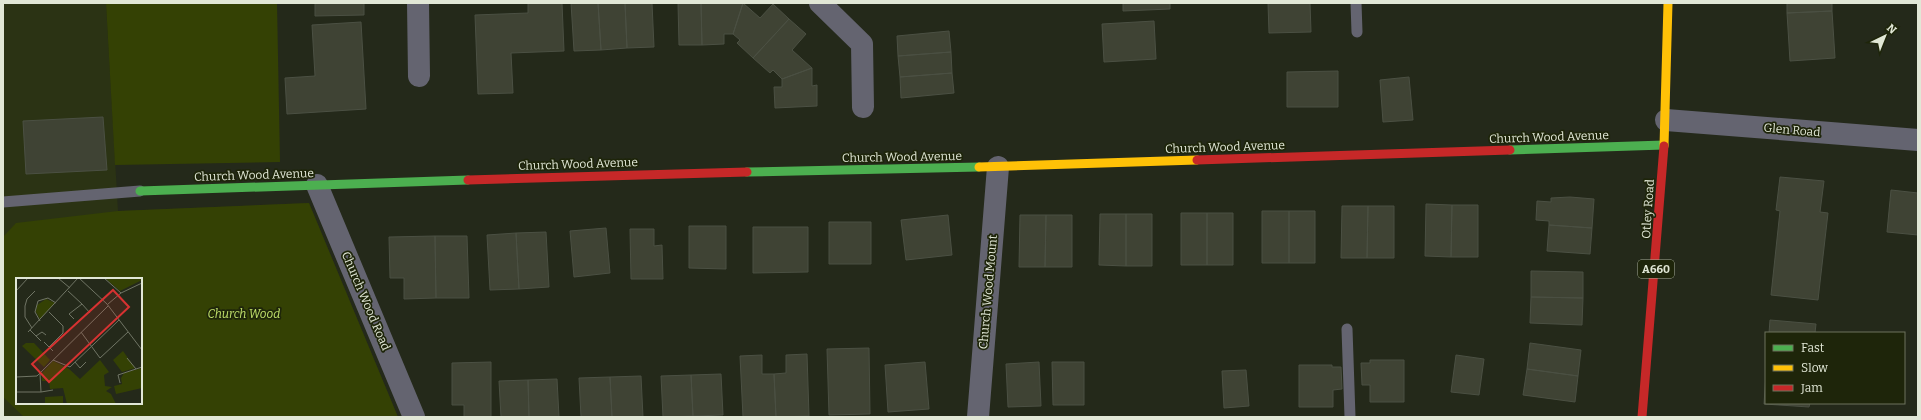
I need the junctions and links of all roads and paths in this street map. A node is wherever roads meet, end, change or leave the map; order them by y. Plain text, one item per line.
1 (418, 3) edge
2 (820, 3) edge
3 (1356, 3) edge
4 (1668, 3) edge
5 (1357, 32) dead end
6 (419, 76) dead end
7 (863, 107) dead end
8 (1666, 120) junction
9 (1918, 140) edge
10 (1664, 145) junction
11 (998, 167) junction
12 (317, 186) junction
13 (140, 190) joint
14 (4, 203) edge
15 (1347, 330) dead end
16 (414, 417) edge
17 (978, 417) edge
18 (1350, 417) edge
19 (1642, 417) edge

1 - 6 street
2 - 7 street
3 - 5 lane
4 - 8 main road, Otley Road / A660
8 - 9 street, Glen Road
8 - 10 main road, Otley Road / A660
10 - 11 main road, Church Wood Avenue
10 - 19 main road, Otley Road / A660
11 - 12 main road, Church Wood Avenue
11 - 17 street, Church Wood Mount
12 - 13 main road, Church Wood Avenue
12 - 16 street, Church Wood Road
13 - 14 lane
15 - 18 lane

